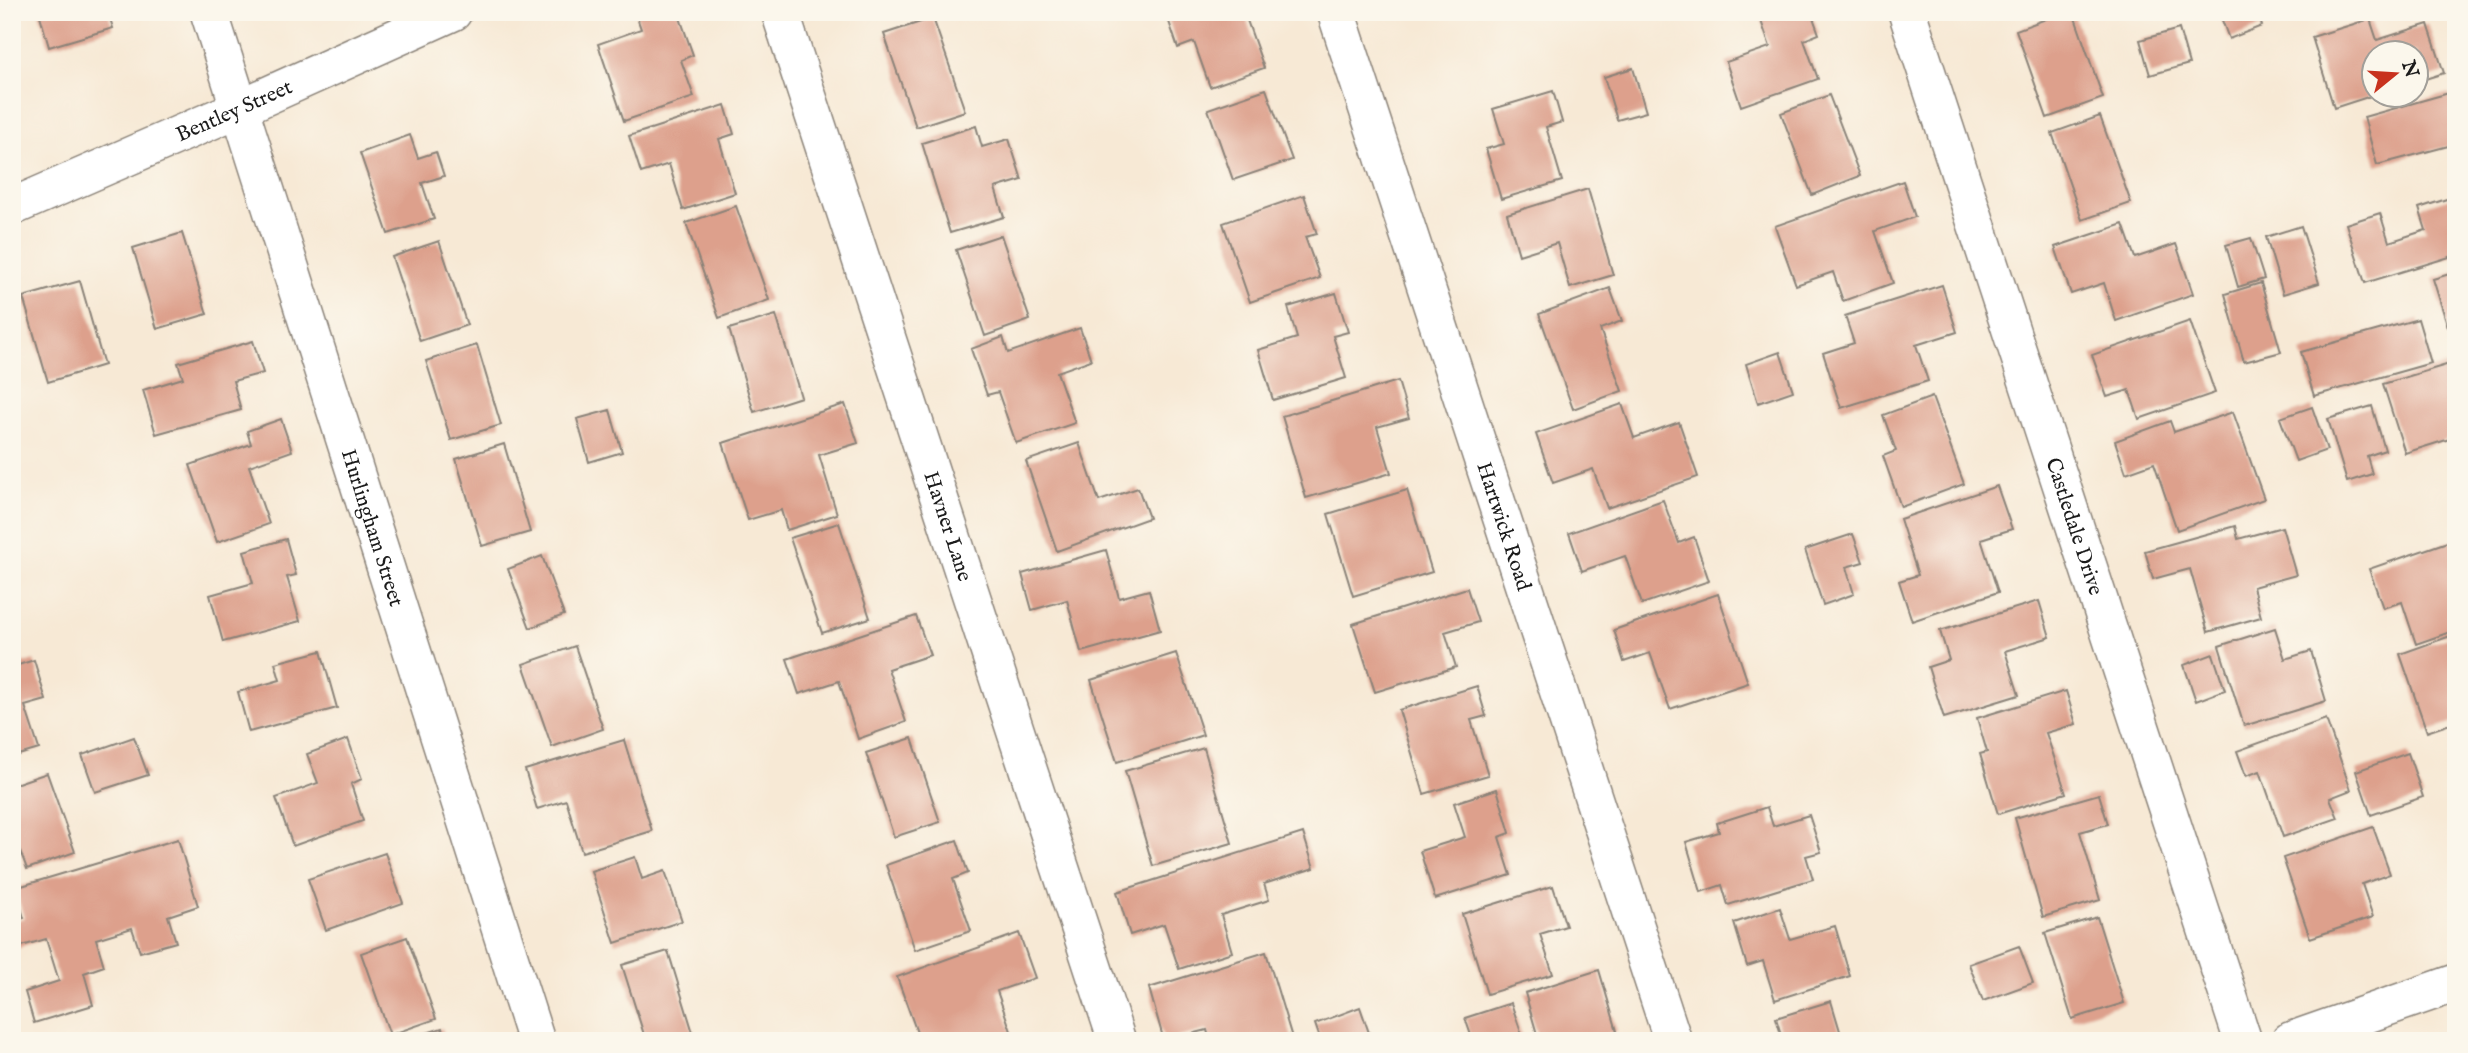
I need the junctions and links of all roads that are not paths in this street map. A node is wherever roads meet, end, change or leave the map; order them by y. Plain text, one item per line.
1 (209, 12) edge
2 (453, 12) edge
3 (780, 12) edge
4 (1336, 12) edge
5 (1907, 12) edge
6 (240, 108) junction
7 (12, 207) edge
8 (2456, 983) edge
9 (536, 1041) edge
10 (1117, 1041) edge
11 (1673, 1041) edge
12 (2243, 1041) edge
13 (2290, 1041) edge

1 - 6 street, Hurlingham Street
2 - 6 street, Bentley Street
3 - 10 street, Havner Lane
4 - 11 street, Hartwick Road
5 - 12 street, Castledale Drive
6 - 7 street, Bentley Street
6 - 9 street, Hurlingham Street
8 - 13 street

